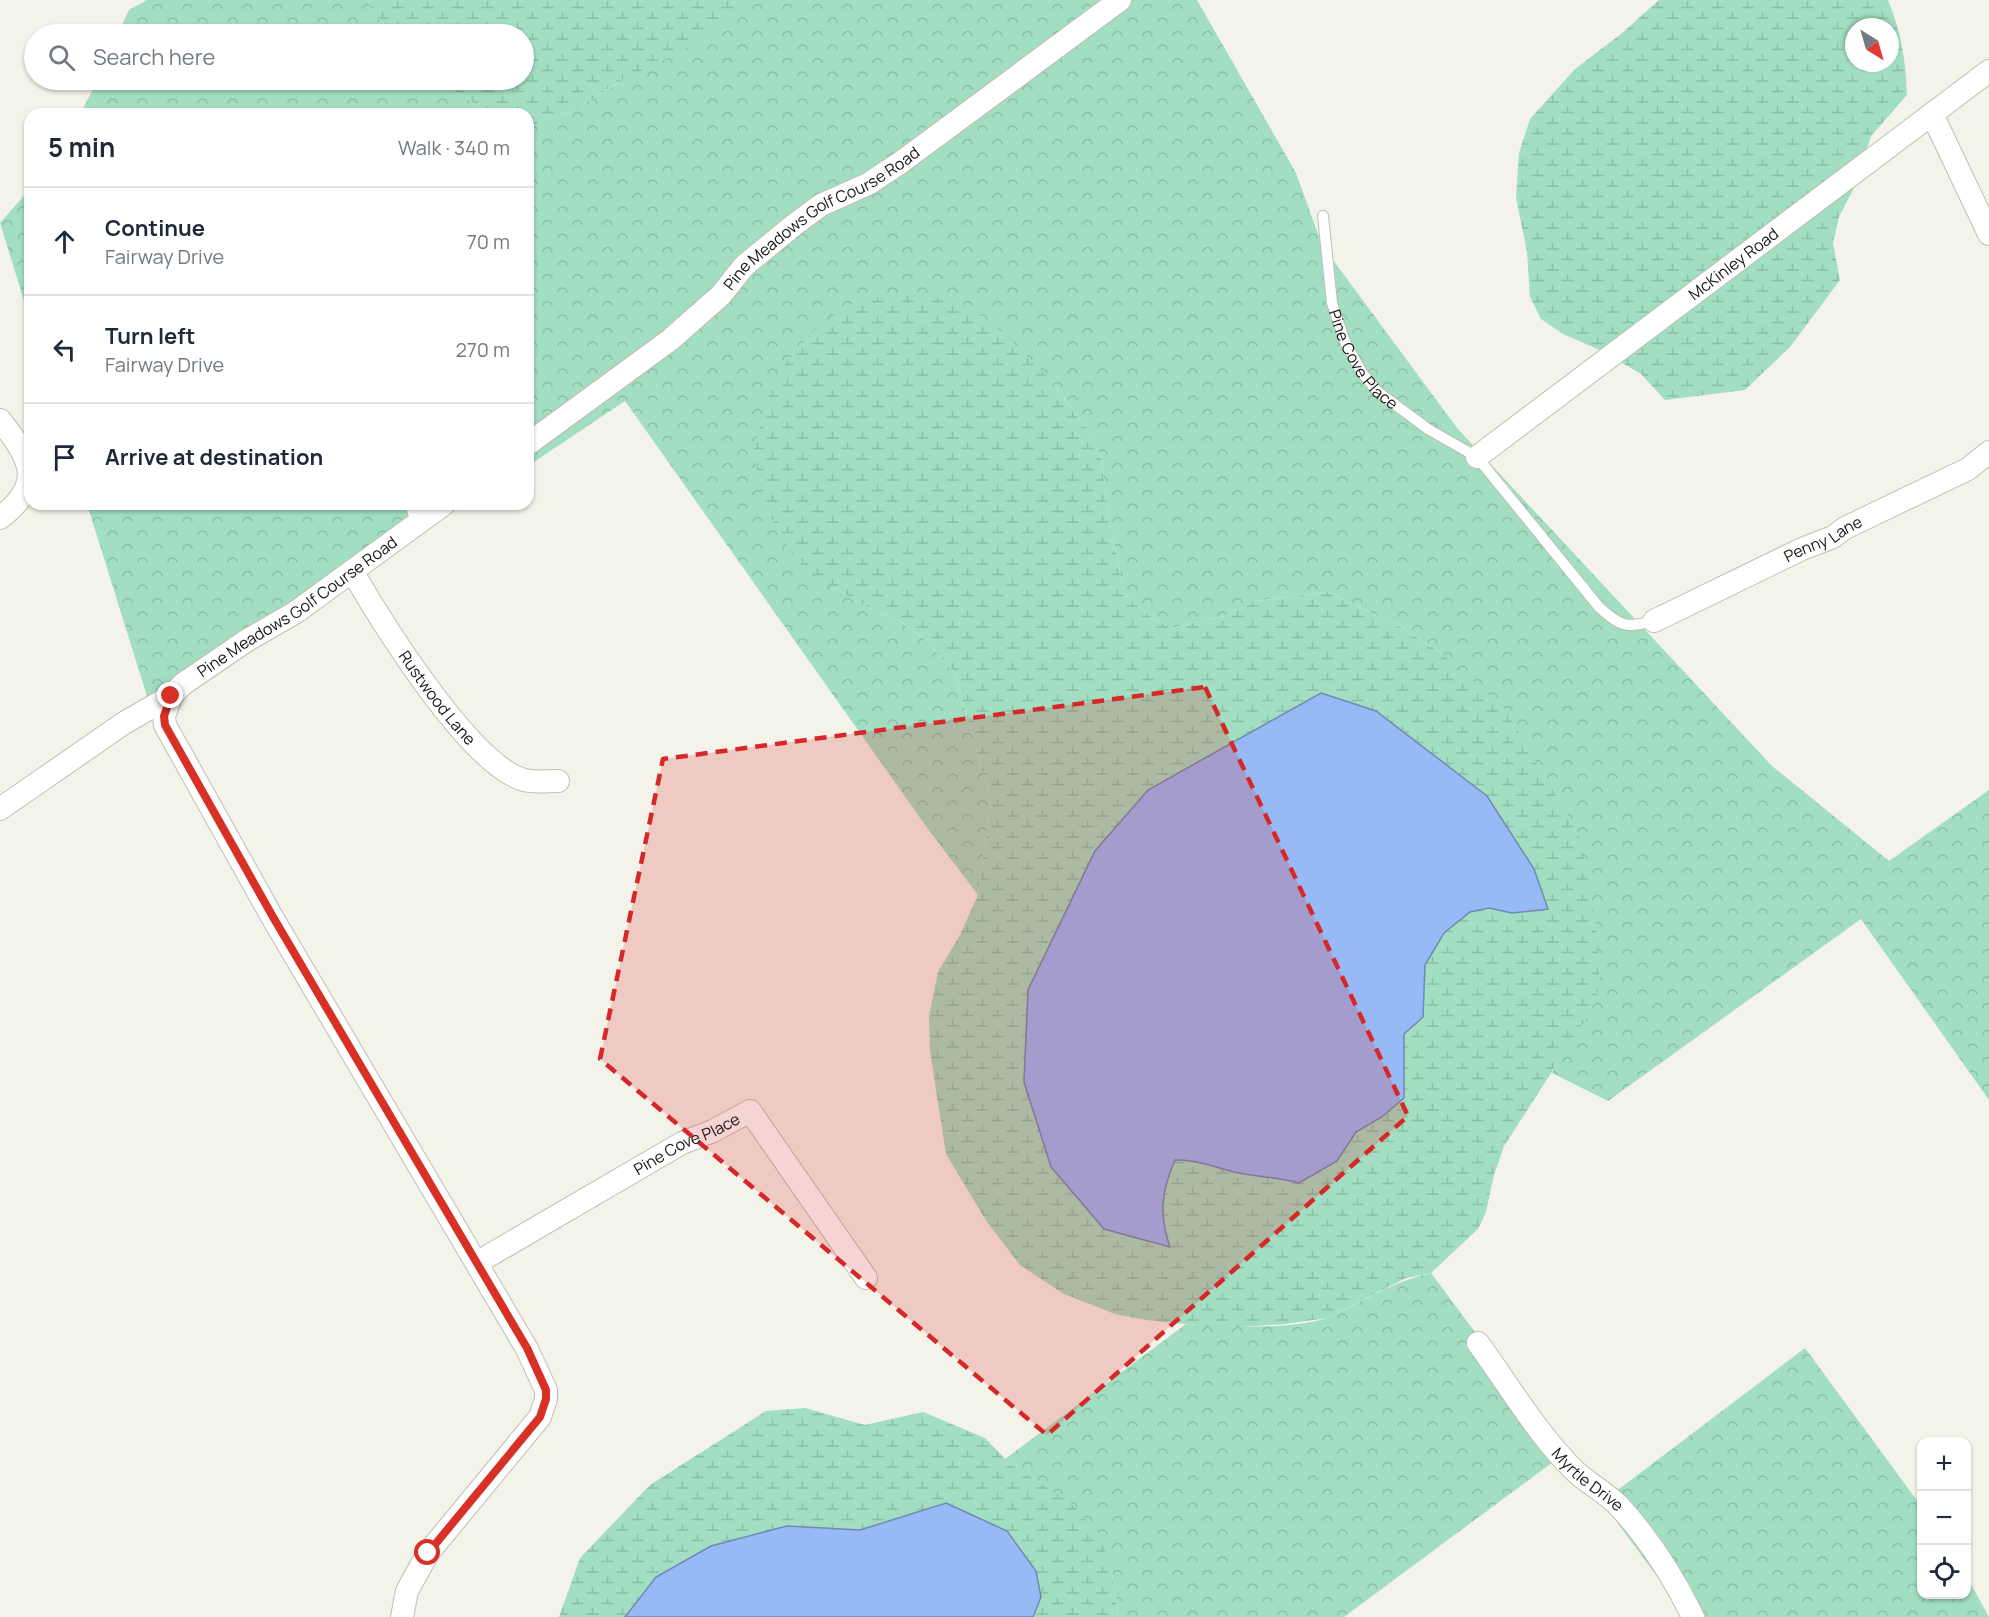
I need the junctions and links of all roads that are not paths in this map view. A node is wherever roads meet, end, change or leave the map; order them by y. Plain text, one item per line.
1 (1120, 0) edge
2 (1989, 71) edge
3 (1932, 114) junction
4 (1323, 216) dead end
5 (1989, 234) edge
6 (0, 420) edge
7 (534, 440) edge
8 (24, 452) edge
9 (1989, 452) edge
10 (1477, 457) junction
11 (24, 495) edge
12 (414, 514) edge
13 (0, 518) edge
14 (352, 571) junction
15 (1654, 621) joint
16 (171, 696) junction
17 (558, 782) dead end
18 (0, 809) edge
19 (478, 1262) junction
20 (866, 1278) dead end
21 (1478, 1343) dead end
22 (402, 1617) edge
23 (1693, 1617) edge

1 - 7 street, Pine Meadows Golf Course Road
2 - 3 street, McKinley Road
3 - 5 street
3 - 10 street, McKinley Road
4 - 10 lane, Pine Cove Place
6 - 8 street
9 - 15 street, Penny Lane
10 - 15 lane
11 - 13 street
12 - 14 street, Pine Meadows Golf Course Road
14 - 16 street, Pine Meadows Golf Course Road
14 - 17 street, Rustwood Lane
16 - 18 street, Pine Meadows Golf Course Road
16 - 19 street
19 - 20 street, Pine Cove Place
19 - 22 street
21 - 23 street, Myrtle Drive

